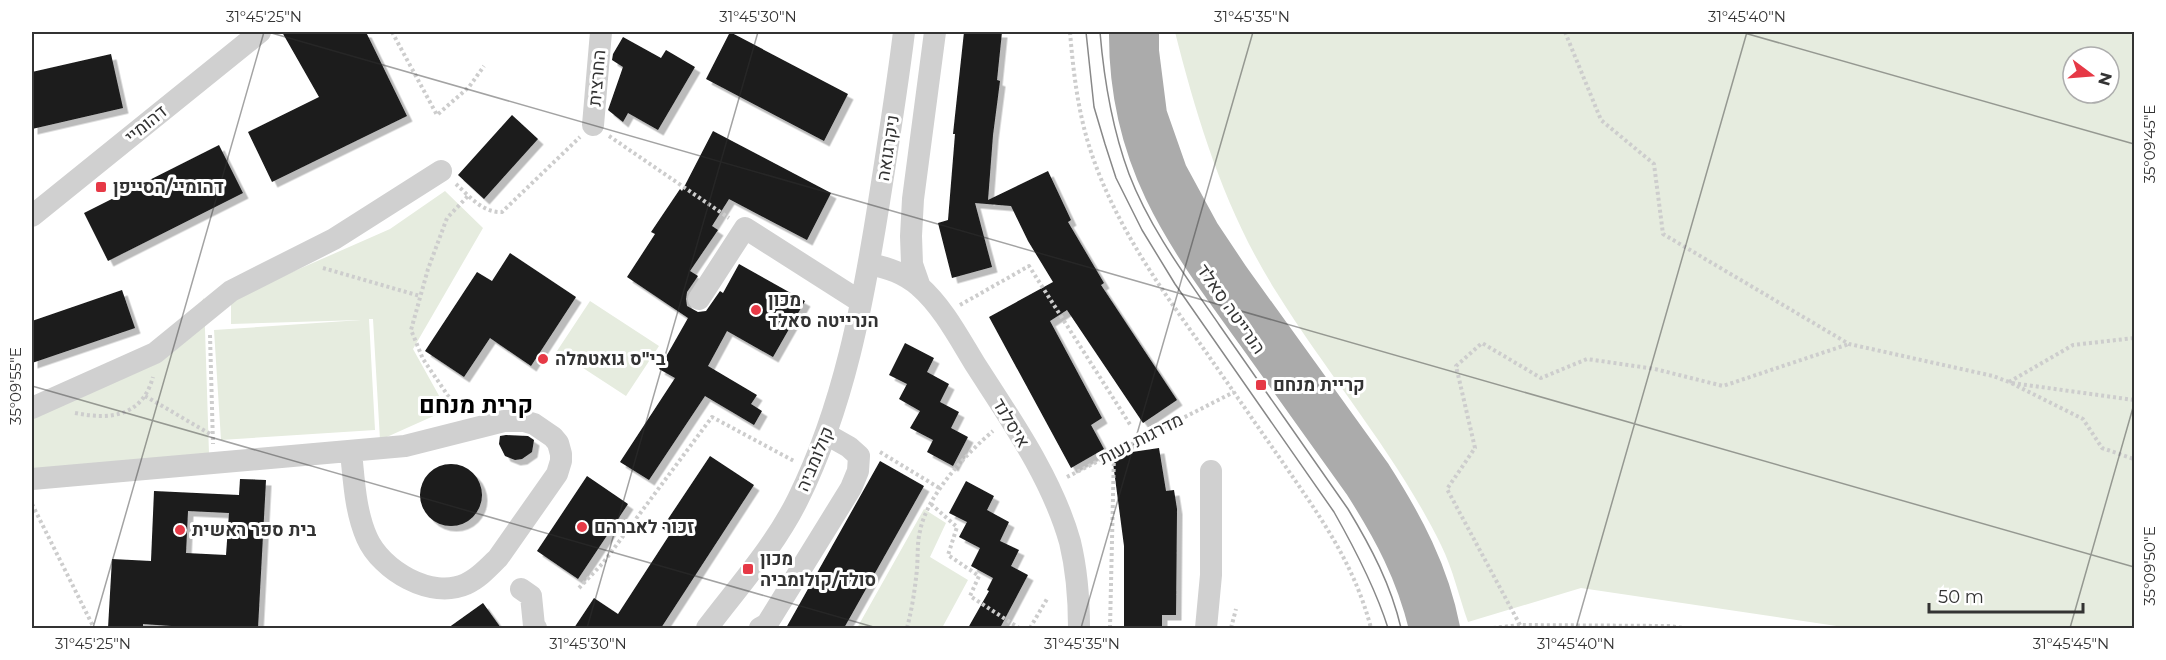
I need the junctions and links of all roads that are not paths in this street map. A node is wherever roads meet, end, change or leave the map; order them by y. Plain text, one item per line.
1 (601, 32) edge
2 (904, 32) edge
3 (935, 32) edge
4 (1123, 32) edge
5 (1145, 32) edge
6 (246, 35) edge
7 (593, 125) road end
8 (441, 171) road end
9 (32, 216) edge
10 (870, 264) junction
11 (920, 287) junction
12 (699, 299) dead end
13 (861, 302) junction
14 (37, 406) edge
15 (826, 434) junction
16 (351, 452) junction
17 (1211, 471) dead end
18 (32, 479) edge
19 (521, 589) dead end
20 (718, 624) edge
21 (536, 628) edge
22 (760, 628) edge
23 (1079, 628) edge
24 (1206, 628) edge
25 (1423, 628) edge
26 (1446, 628) edge

1 - 7 street, החרצית
2 - 10 street, ניקרגואה
3 - 11 street
4 - 25 main road, הנרייטה סאלד
5 - 26 main road, הנרייטה סאלד
6 - 9 street, דהומיי
8 - 14 street
10 - 11 street, איסלנד
10 - 13 street, קולומביה
11 - 23 street, איסלנד
12 - 13 street
13 - 15 street, קולומביה
15 - 20 street, קולומביה
15 - 22 street
16 - 16 street
16 - 18 street
17 - 24 street
19 - 21 street

